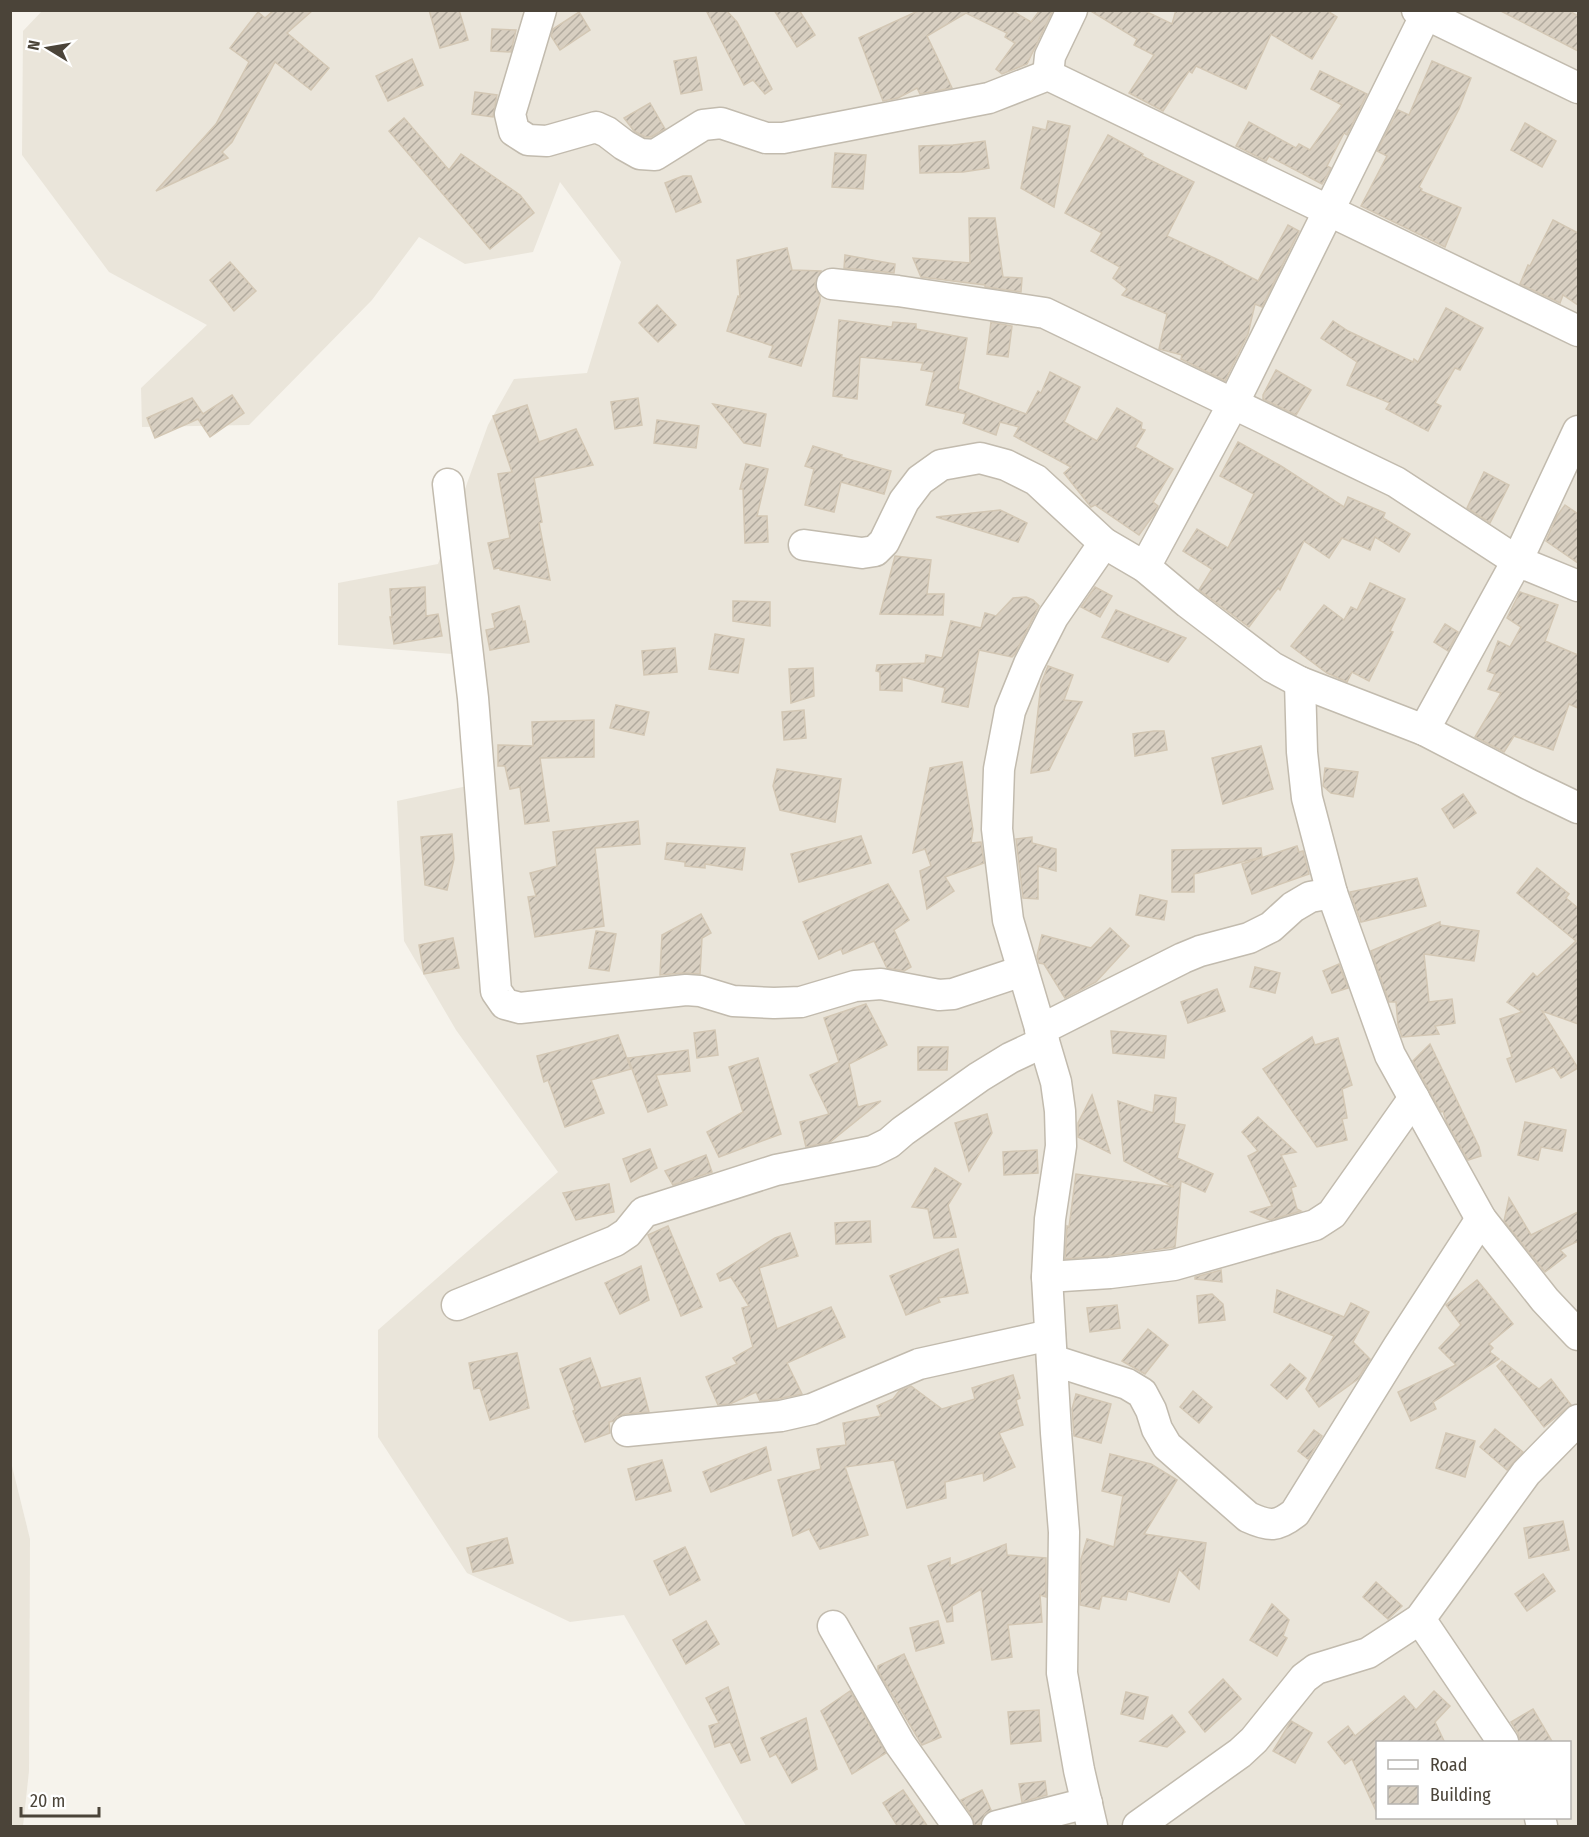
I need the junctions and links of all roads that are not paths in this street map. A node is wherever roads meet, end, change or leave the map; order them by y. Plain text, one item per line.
1 (541, 10) edge
2 (1072, 10) edge
3 (1423, 12) edge
4 (1048, 75) junction
5 (1578, 88) edge
6 (1330, 210) junction
7 (832, 284) dead end
8 (1578, 331) edge
9 (1233, 404) junction
10 (1578, 431) edge
11 (448, 484) dead end
12 (1104, 543) junction
13 (804, 545) dead end
14 (1517, 561) junction
15 (1145, 567) junction
16 (1578, 586) edge
17 (1300, 682) junction
18 (1424, 730) junction
19 (1578, 808) edge
20 (1332, 893) junction
21 (1022, 971) junction
22 (1042, 1036) junction
23 (1414, 1098) junction
24 (1481, 1219) junction
25 (1047, 1277) junction
26 (457, 1305) dead end
27 (1578, 1335) edge
28 (1051, 1348) junction
29 (1578, 1420) edge
30 (627, 1431) dead end
31 (1420, 1619) junction
32 (833, 1626) dead end
33 (1502, 1741) edge
34 (1089, 1815) edge
35 (958, 1827) edge
36 (997, 1827) edge
37 (1137, 1827) edge

1 - 4 street
2 - 4 street
3 - 5 street
3 - 6 street
4 - 6 street
6 - 8 street
6 - 9 street
7 - 9 street
9 - 14 street
9 - 15 street
10 - 14 street
11 - 21 street
12 - 13 street
12 - 15 street
12 - 21 street
14 - 16 street
14 - 18 street
15 - 17 street
17 - 18 street
17 - 20 street
18 - 19 street
20 - 22 street
20 - 23 street
21 - 22 street
22 - 25 street
22 - 26 street
23 - 24 street
23 - 25 street
24 - 27 street
24 - 28 street
25 - 28 street
28 - 30 street
28 - 34 street
29 - 31 street
31 - 33 street
31 - 37 street
32 - 35 street
34 - 36 street

